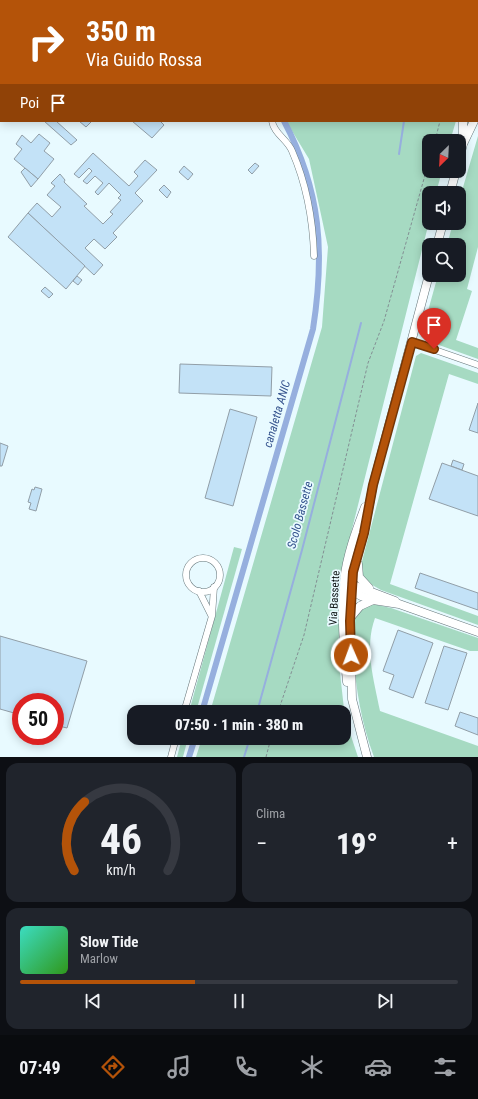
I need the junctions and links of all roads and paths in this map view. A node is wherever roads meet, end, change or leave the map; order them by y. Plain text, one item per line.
1 (272, 122) edge
2 (440, 122) edge
3 (437, 134) edge
4 (424, 178) edge
5 (314, 256) dead end
6 (427, 282) edge
7 (412, 342) junction
8 (478, 365) edge
9 (373, 485) junction
10 (361, 517) junction
11 (359, 553) junction
12 (214, 587) junction
13 (352, 587) junction
14 (199, 591) junction
15 (373, 596) junction
16 (212, 616) junction
17 (350, 618) junction
18 (478, 632) edge
19 (344, 658) junction
20 (352, 699) junction
21 (186, 705) edge
22 (280, 705) edge
23 (174, 745) edge
24 (269, 745) edge
25 (171, 757) edge
26 (266, 757) edge
27 (368, 757) edge

1 - 5 street
2 - 3 path
4 - 22 path
6 - 7 main road, Via Bassette
7 - 8 street
7 - 9 main road, Via Bassette
9 - 10 main road, Via Bassette
9 - 11 main road, Via Bassette
10 - 13 main road, Via Bassette
10 - 19 main road, Via Bassette
11 - 13 main road, Via Bassette
11 - 15 main road
12 - 14 street
12 - 14 street
12 - 16 street
13 - 15 main road
13 - 17 main road, Via Bassette
13 - 19 main road, Via Bassette
14 - 16 street
15 - 17 main road
15 - 18 main road
16 - 21 street
17 - 20 main road, Via Bassette
19 - 20 main road, Via Bassette
20 - 27 main road, Via Bassette
23 - 25 street
24 - 26 path

